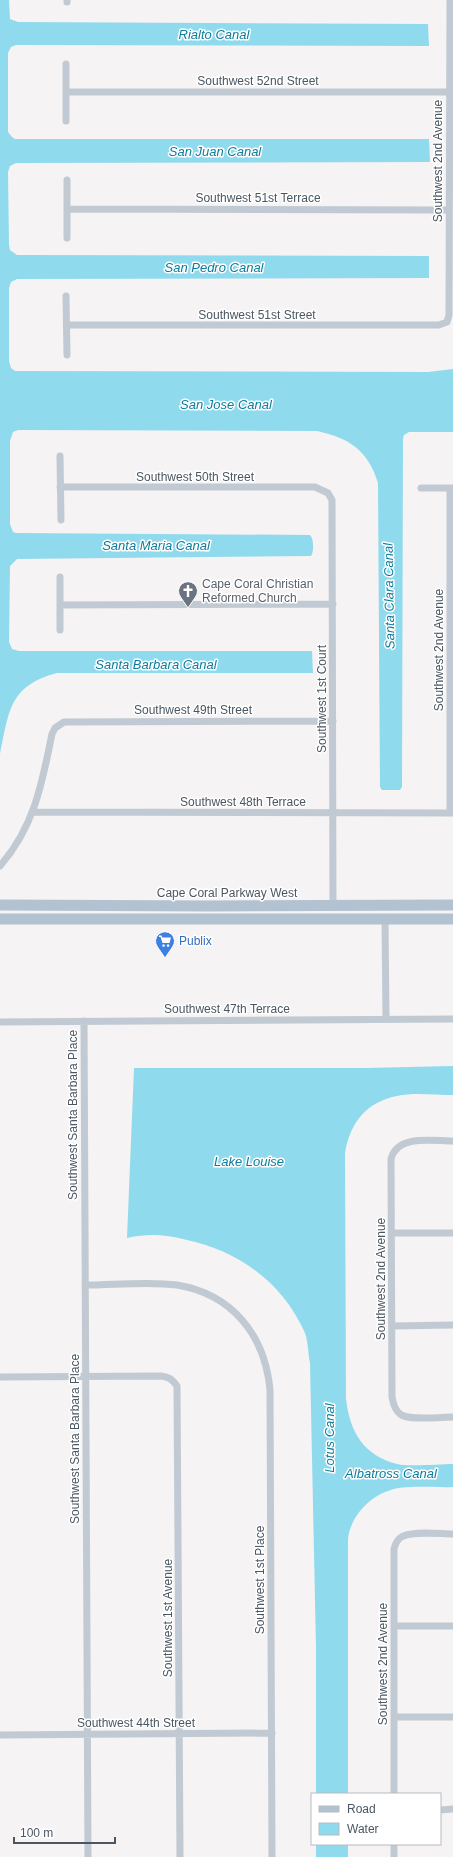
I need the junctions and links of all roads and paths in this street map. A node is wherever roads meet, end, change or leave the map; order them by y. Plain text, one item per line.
1 (450, 0) edge
2 (66, 64) dead end
3 (66, 92) junction
4 (449, 92) junction
5 (66, 121) dead end
6 (67, 180) dead end
7 (66, 209) junction
8 (449, 210) junction
9 (66, 238) dead end
10 (66, 296) dead end
11 (447, 322) joint
12 (67, 326) junction
13 (66, 355) dead end
14 (60, 456) dead end
15 (60, 487) junction
16 (421, 488) dead end
17 (451, 488) edge
18 (328, 493) joint
19 (61, 520) dead end
20 (60, 577) dead end
21 (60, 604) junction
22 (333, 604) junction
23 (60, 630) dead end
24 (333, 721) junction
25 (33, 812) junction
26 (334, 813) junction
27 (452, 813) edge
28 (0, 866) edge
29 (0, 905) edge
30 (453, 905) edge
31 (211, 906) junction
32 (333, 906) junction
33 (453, 912) edge
34 (252, 918) junction
35 (0, 919) edge
36 (128, 919) junction
37 (385, 919) junction
38 (453, 919) edge
39 (453, 1018) edge
40 (386, 1019) junction
41 (84, 1021) junction
42 (0, 1022) edge
43 (453, 1141) edge
44 (392, 1233) junction
45 (453, 1233) edge
46 (85, 1285) junction
47 (453, 1325) edge
48 (392, 1326) junction
49 (85, 1376) junction
50 (0, 1377) edge
51 (453, 1417) edge
52 (453, 1534) edge
53 (394, 1626) junction
54 (453, 1626) edge
55 (394, 1717) junction
56 (453, 1717) edge
57 (272, 1733) junction
58 (87, 1734) junction
59 (179, 1734) junction
60 (0, 1735) edge
61 (394, 1793) edge
62 (453, 1809) edge
63 (441, 1810) edge
64 (394, 1845) edge
65 (88, 1857) edge
66 (180, 1857) edge
67 (272, 1857) edge
68 (394, 1857) edge

1 - 4 street, Southwest 2nd Avenue
2 - 3 street
3 - 4 street, Southwest 52nd Street
3 - 5 street
4 - 8 street, Southwest 2nd Avenue
6 - 7 street
7 - 8 street, Southwest 51st Terrace
7 - 9 street
8 - 11 street, Southwest 2nd Avenue
10 - 12 street
11 - 12 street, Southwest 51st Street
12 - 13 street
14 - 15 street
15 - 18 street, Southwest 50th Street
15 - 19 street
16 - 17 street, Southwest 2nd Avenue
17 - 27 street, Southwest 2nd Avenue
18 - 22 street, Southwest 1st Court
20 - 21 street
21 - 22 street
21 - 23 street
22 - 24 street, Southwest 1st Court
24 - 25 street, Southwest 49th Street
24 - 26 street, Southwest 1st Court
25 - 26 street, Southwest 48th Terrace
25 - 28 street
26 - 27 street, Southwest 48th Terrace
26 - 32 street, Southwest 1st Court
29 - 31 main road, Cape Coral Parkway West
30 - 32 main road, Cape Coral Parkway West
31 - 32 main road, Cape Coral Parkway West
31 - 36 main road
32 - 34 main road
33 - 37 main road
34 - 36 main road
34 - 37 main road
35 - 36 main road
37 - 38 main road
37 - 40 street
39 - 40 street, Southwest 47th Terrace
40 - 41 street, Southwest 47th Terrace
41 - 42 street, Southwest 47th Terrace
41 - 46 street, Southwest Santa Barbara Place
43 - 44 street, Southwest 2nd Avenue
44 - 45 street
44 - 48 street, Southwest 2nd Avenue
46 - 49 street, Southwest Santa Barbara Place
46 - 57 street, Southwest 1st Place
47 - 48 street
48 - 51 street, Southwest 2nd Avenue
49 - 50 street
49 - 58 street, Southwest Santa Barbara Place
49 - 59 street, Southwest 1st Avenue
52 - 53 street, Southwest 2nd Avenue
53 - 54 street
53 - 55 street, Southwest 2nd Avenue
55 - 56 street
55 - 61 street, Southwest 2nd Avenue
57 - 59 street, Southwest 44th Street
57 - 67 street, Southwest 1st Place
58 - 59 street, Southwest 44th Street
58 - 60 street, Southwest 44th Street
58 - 65 street, Southwest Santa Barbara Place
59 - 66 street, Southwest 1st Avenue
62 - 63 street
64 - 68 street

